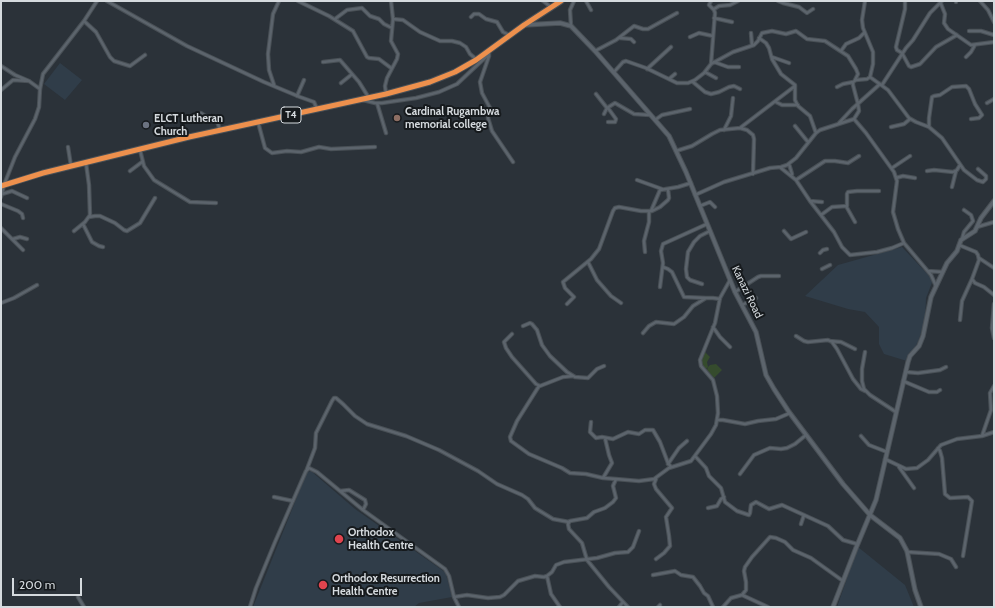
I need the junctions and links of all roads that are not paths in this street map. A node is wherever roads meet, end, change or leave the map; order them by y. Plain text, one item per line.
1 (97, 1) edge
2 (107, 1) edge
3 (279, 1) edge
4 (298, 1) edge
5 (391, 1) edge
6 (543, 1) edge
7 (561, 1) edge
8 (574, 1) edge
9 (586, 1) edge
10 (710, 1) edge
11 (738, 1) edge
12 (778, 1) edge
13 (865, 1) edge
14 (905, 1) edge
15 (980, 1) edge
16 (942, 2) edge
17 (551, 7) junction
18 (813, 9) dead end
19 (591, 10) dead end
20 (714, 10) junction
21 (678, 12) dead end
22 (471, 16) dead end
23 (714, 18) junction
24 (335, 19) junction
25 (393, 19) junction
26 (84, 21) junction
27 (732, 22) dead end
28 (994, 22) edge
29 (524, 25) junction
30 (571, 26) junction
31 (392, 28) junction
32 (969, 31) dead end
33 (751, 33) dead end
34 (864, 33) junction
35 (957, 35) junction
36 (994, 35) edge
37 (510, 36) junction
38 (713, 36) junction
39 (690, 37) dead end
40 (620, 38) junction
41 (759, 38) junction
42 (634, 42) dead end
43 (994, 42) edge
44 (975, 44) junction
45 (752, 45) junction
46 (671, 47) dead end
47 (594, 51) junction
48 (841, 51) junction
49 (490, 52) junction
50 (902, 53) junction
51 (144, 55) dead end
52 (772, 57) junction
53 (966, 57) dead end
54 (476, 60) junction
55 (322, 62) dead end
56 (714, 62) junction
57 (789, 63) dead end
58 (711, 64) junction
59 (1, 66) edge
60 (739, 67) dead end
61 (391, 68) junction
62 (647, 69) junction
63 (706, 72) junction
64 (613, 73) junction
65 (352, 74) junction
66 (675, 74) dead end
67 (870, 77) junction
68 (716, 78) dead end
69 (304, 80) dead end
70 (670, 80) junction
71 (29, 81) junction
72 (854, 81) junction
73 (693, 82) junction
74 (341, 83) dead end
75 (274, 85) junction
76 (881, 85) junction
77 (795, 86) junction
78 (837, 87) dead end
79 (40, 89) junction
80 (740, 89) dead end
81 (1, 90) edge
82 (386, 94) junction
83 (596, 94) dead end
84 (297, 96) junction
85 (370, 98) junction
86 (733, 98) dead end
87 (994, 99) edge
88 (363, 100) junction
89 (775, 102) junction
90 (377, 103) junction
91 (986, 103) dead end
92 (858, 104) junction
93 (798, 105) junction
94 (607, 108) junction
95 (690, 109) dead end
96 (317, 110) junction
97 (202, 112) dead end
98 (604, 114) dead end
99 (650, 115) junction
100 (854, 119) junction
101 (910, 119) junction
102 (971, 119) dead end
103 (655, 120) junction
104 (258, 122) junction
105 (608, 122) dead end
106 (838, 124) junction
107 (795, 126) dead end
108 (929, 127) junction
109 (740, 128) junction
110 (892, 128) dead end
111 (220, 130) junction
112 (724, 130) junction
113 (386, 132) dead end
114 (816, 133) junction
115 (808, 142) junction
116 (68, 147) dead end
117 (375, 148) dead end
118 (140, 149) junction
119 (676, 151) junction
120 (859, 156) dead end
121 (910, 156) dead end
122 (86, 162) junction
123 (142, 162) junction
124 (513, 162) dead end
125 (789, 164) junction
126 (960, 164) junction
127 (72, 166) junction
128 (781, 167) junction
129 (892, 168) junction
130 (978, 169) dead end
131 (130, 171) dead end
132 (927, 171) dead end
133 (956, 171) junction
134 (753, 174) junction
135 (793, 176) junction
136 (896, 178) junction
137 (915, 178) dead end
138 (637, 180) dead end
139 (796, 180) junction
140 (691, 183) junction
141 (2, 185) edge
142 (952, 187) dead end
143 (668, 188) junction
144 (662, 189) junction
145 (879, 191) dead end
146 (1, 195) edge
147 (695, 195) junction
148 (27, 198) dead end
149 (155, 198) dead end
150 (810, 201) junction
151 (994, 201) edge
152 (822, 202) dead end
153 (216, 203) dead end
154 (1, 204) edge
155 (700, 206) junction
156 (846, 206) junction
157 (715, 207) dead end
158 (964, 210) dead end
159 (650, 212) junction
160 (821, 215) junction
161 (89, 217) junction
162 (23, 218) dead end
163 (855, 222) dead end
164 (994, 222) edge
165 (83, 224) junction
166 (708, 224) junction
167 (977, 227) junction
168 (1, 228) edge
169 (74, 231) dead end
170 (710, 231) junction
171 (784, 231) dead end
172 (806, 232) dead end
173 (13, 239) junction
174 (27, 239) dead end
175 (962, 239) junction
176 (904, 243) junction
177 (958, 244) junction
178 (103, 247) dead end
179 (23, 250) dead end
180 (827, 250) dead end
181 (645, 252) dead end
182 (820, 253) dead end
183 (979, 258) junction
184 (588, 262) junction
185 (830, 264) dead end
186 (994, 266) edge
187 (663, 268) junction
188 (822, 269) dead end
189 (928, 271) junction
190 (943, 272) junction
191 (779, 276) dead end
192 (972, 279) junction
193 (730, 280) junction
194 (702, 284) dead end
195 (38, 285) dead end
196 (936, 286) junction
197 (660, 287) dead end
198 (735, 292) junction
199 (994, 295) edge
200 (708, 298) junction
201 (756, 298) dead end
202 (720, 299) junction
203 (1, 303) edge
204 (621, 303) dead end
205 (567, 304) dead end
206 (994, 304) edge
207 (742, 305) junction
208 (960, 320) dead end
209 (523, 326) dead end
210 (713, 327) junction
211 (643, 333) dead end
212 (512, 334) dead end
213 (796, 336) dead end
214 (994, 338) edge
215 (830, 341) junction
216 (730, 347) dead end
217 (854, 349) dead end
218 (865, 352) dead end
219 (604, 366) dead end
220 (946, 367) dead end
221 (906, 372) junction
222 (575, 377) junction
223 (903, 381) junction
224 (539, 386) junction
225 (994, 386) edge
226 (940, 390) dead end
227 (865, 391) junction
228 (896, 412) junction
229 (790, 413) junction
230 (717, 420) junction
231 (591, 422) dead end
232 (994, 432) edge
233 (806, 435) junction
234 (861, 436) dead end
235 (982, 436) junction
236 (605, 438) junction
237 (687, 441) dead end
238 (938, 448) junction
239 (887, 452) junction
240 (933, 455) junction
241 (695, 456) junction
242 (942, 458) junction
243 (885, 459) junction
244 (668, 464) junction
245 (899, 466) junction
246 (671, 467) junction
247 (307, 469) junction
248 (740, 474) dead end
249 (603, 478) junction
250 (616, 479) junction
251 (656, 479) junction
252 (914, 488) dead end
253 (340, 492) junction
254 (274, 497) dead end
255 (724, 497) junction
256 (293, 501) junction
257 (708, 508) dead end
258 (363, 510) junction
259 (870, 514) junction
260 (804, 515) junction
261 (569, 522) junction
262 (801, 524) dead end
263 (640, 531) dead end
264 (857, 544) junction
265 (907, 552) junction
266 (963, 556) dead end
267 (656, 559) dead end
268 (586, 560) junction
269 (956, 567) dead end
270 (653, 575) dead end
271 (547, 576) junction
272 (843, 581) junction
273 (742, 595) junction
274 (78, 597) dead end
275 (454, 597) junction
276 (623, 602) junction
277 (84, 607) edge
278 (250, 607) edge
279 (459, 607) edge
280 (560, 607) edge
281 (619, 607) edge
282 (628, 607) edge
283 (713, 607) edge
284 (723, 607) edge
285 (768, 607) edge
286 (833, 607) edge
287 (920, 607) edge

1 - 26 street
2 - 75 street
3 - 75 street
4 - 24 street
5 - 25 street
6 - 17 street
7 - 17 highway, T4
8 - 30 street
9 - 19 street
10 - 20 street
11 - 20 street
12 - 18 street
13 - 34 street
14 - 50 street
15 - 28 street
16 - 35 street
16 - 50 street
17 - 29 highway, T4
20 - 23 street
21 - 40 street
22 - 37 street
23 - 27 street
23 - 38 street
24 - 31 street
24 - 61 street
25 - 31 street
25 - 54 street
26 - 51 street
26 - 79 street
29 - 30 main road
29 - 37 highway, T4
30 - 47 main road, Kanazi Road
31 - 61 street
32 - 36 street
33 - 45 street
34 - 48 street
34 - 67 street
35 - 44 street
35 - 50 street
37 - 49 highway, T4
38 - 39 street
38 - 58 street
40 - 42 street
40 - 47 street
41 - 45 street
41 - 48 street
41 - 52 street
43 - 44 street
44 - 53 street
45 - 56 street
46 - 62 street
47 - 64 main road, Kanazi Road
48 - 72 street
49 - 54 highway, T4
49 - 90 street
49 - 124 street
50 - 76 street
52 - 57 street
52 - 77 street
54 - 82 highway, T4
55 - 65 street
56 - 58 street
56 - 60 street
58 - 63 street
59 - 71 street
61 - 82 street
62 - 64 street
62 - 70 street
63 - 68 street
63 - 73 street
64 - 99 main road, Kanazi Road
65 - 74 street
65 - 85 street
66 - 70 street
67 - 72 street
67 - 76 street
69 - 84 street
70 - 73 street
71 - 79 street
71 - 81 street
72 - 78 street
72 - 92 street
73 - 80 street
75 - 84 street
76 - 92 street
76 - 101 street
77 - 89 street
77 - 93 street
79 - 141 street
82 - 85 highway, T4
83 - 94 street
84 - 96 street
85 - 88 highway, T4
86 - 112 street
87 - 91 street
88 - 90 street
88 - 96 highway, T4
89 - 93 street
89 - 109 street
90 - 113 street
92 - 100 street
92 - 106 street
93 - 114 street
94 - 98 street
94 - 99 street
94 - 105 street
95 - 103 street
96 - 104 highway, T4
97 - 111 street
99 - 103 main road, Kanazi Road
100 - 106 street
100 - 129 street
101 - 108 street
101 - 110 street
102 - 108 street
103 - 119 main road, Kanazi Road
104 - 111 highway, T4
104 - 117 street
106 - 114 street
107 - 115 street
108 - 126 street
109 - 112 street
109 - 134 street
111 - 118 highway, T4
112 - 119 street
114 - 115 street
115 - 125 street
116 - 127 street
118 - 122 highway, T4
118 - 123 street
119 - 140 main road, Kanazi Road
120 - 139 street
121 - 129 street
122 - 127 highway, T4
122 - 161 street
123 - 131 street
123 - 153 street
125 - 128 street
125 - 135 street
126 - 130 street
126 - 133 street
127 - 141 highway, T4
128 - 134 street
128 - 135 street
129 - 136 street
132 - 133 street
133 - 142 street
134 - 147 street
135 - 139 street
136 - 137 street
136 - 176 street
138 - 144 street
139 - 150 street
140 - 143 street
140 - 147 main road, Kanazi Road
141 - 146 street
143 - 144 street
143 - 159 street
144 - 159 street
145 - 156 street
146 - 148 street
147 - 155 main road, Kanazi Road
149 - 161 street
150 - 152 street
150 - 160 street
151 - 167 main road
154 - 162 street
155 - 157 street
155 - 166 main road, Kanazi Road
156 - 160 street
156 - 163 street
158 - 175 street
159 - 181 street
159 - 184 street
160 - 176 street
161 - 165 street
164 - 167 street
165 - 169 street
165 - 178 street
166 - 170 main road, Kanazi Road
166 - 187 street
167 - 175 main road
168 - 173 street
170 - 193 main road, Kanazi Road
170 - 194 street
171 - 172 street
173 - 174 street
173 - 179 street
175 - 177 main road
176 - 189 street
177 - 183 street
177 - 190 main road
180 - 182 street
183 - 186 street
183 - 192 street
184 - 204 street
184 - 205 street
185 - 188 street
187 - 197 street
187 - 200 street
189 - 190 street
189 - 196 street
190 - 196 main road
191 - 198 street
192 - 199 street
192 - 208 street
193 - 198 main road, Kanazi Road
193 - 202 street
195 - 203 street
196 - 221 main road
198 - 207 main road, Kanazi Road
200 - 202 street
200 - 211 street
201 - 207 street
202 - 210 street
206 - 214 street
207 - 229 main road, Kanazi Road
209 - 222 street
210 - 216 street
210 - 230 street
212 - 224 street
213 - 215 street
215 - 217 street
215 - 227 street
218 - 227 street
219 - 222 street
220 - 221 street
221 - 223 main road
222 - 224 street
223 - 226 street
223 - 228 main road
224 - 249 street
225 - 235 street
227 - 228 street
228 - 239 main road
229 - 230 street
229 - 233 main road, Kanazi Road
230 - 241 street
231 - 236 street
232 - 235 street
233 - 248 street
233 - 259 main road, Kanazi Road
234 - 239 street
235 - 238 street
236 - 244 street
236 - 249 street
237 - 244 street
238 - 240 street
238 - 242 street
239 - 243 main road
240 - 242 street
240 - 245 street
241 - 246 street
241 - 255 street
242 - 266 street
243 - 245 street
243 - 259 main road
244 - 246 street
245 - 252 street
246 - 251 street
247 - 253 street
247 - 256 street
247 - 261 street
249 - 250 street
250 - 251 street
250 - 261 street
251 - 267 street
253 - 258 street
253 - 258 street
254 - 256 street
255 - 257 street
255 - 260 street
256 - 278 street
258 - 275 street
259 - 264 main road
259 - 265 main road, Kanazi Road
260 - 262 street
260 - 264 street
261 - 268 street
263 - 268 street
264 - 272 main road
265 - 269 street
265 - 287 main road, Kanazi Road
268 - 271 street
268 - 276 street
270 - 283 street
271 - 275 street
271 - 280 street
272 - 273 street
272 - 286 main road
273 - 284 street
273 - 285 street
274 - 277 street
275 - 279 street
276 - 281 street
276 - 282 street

